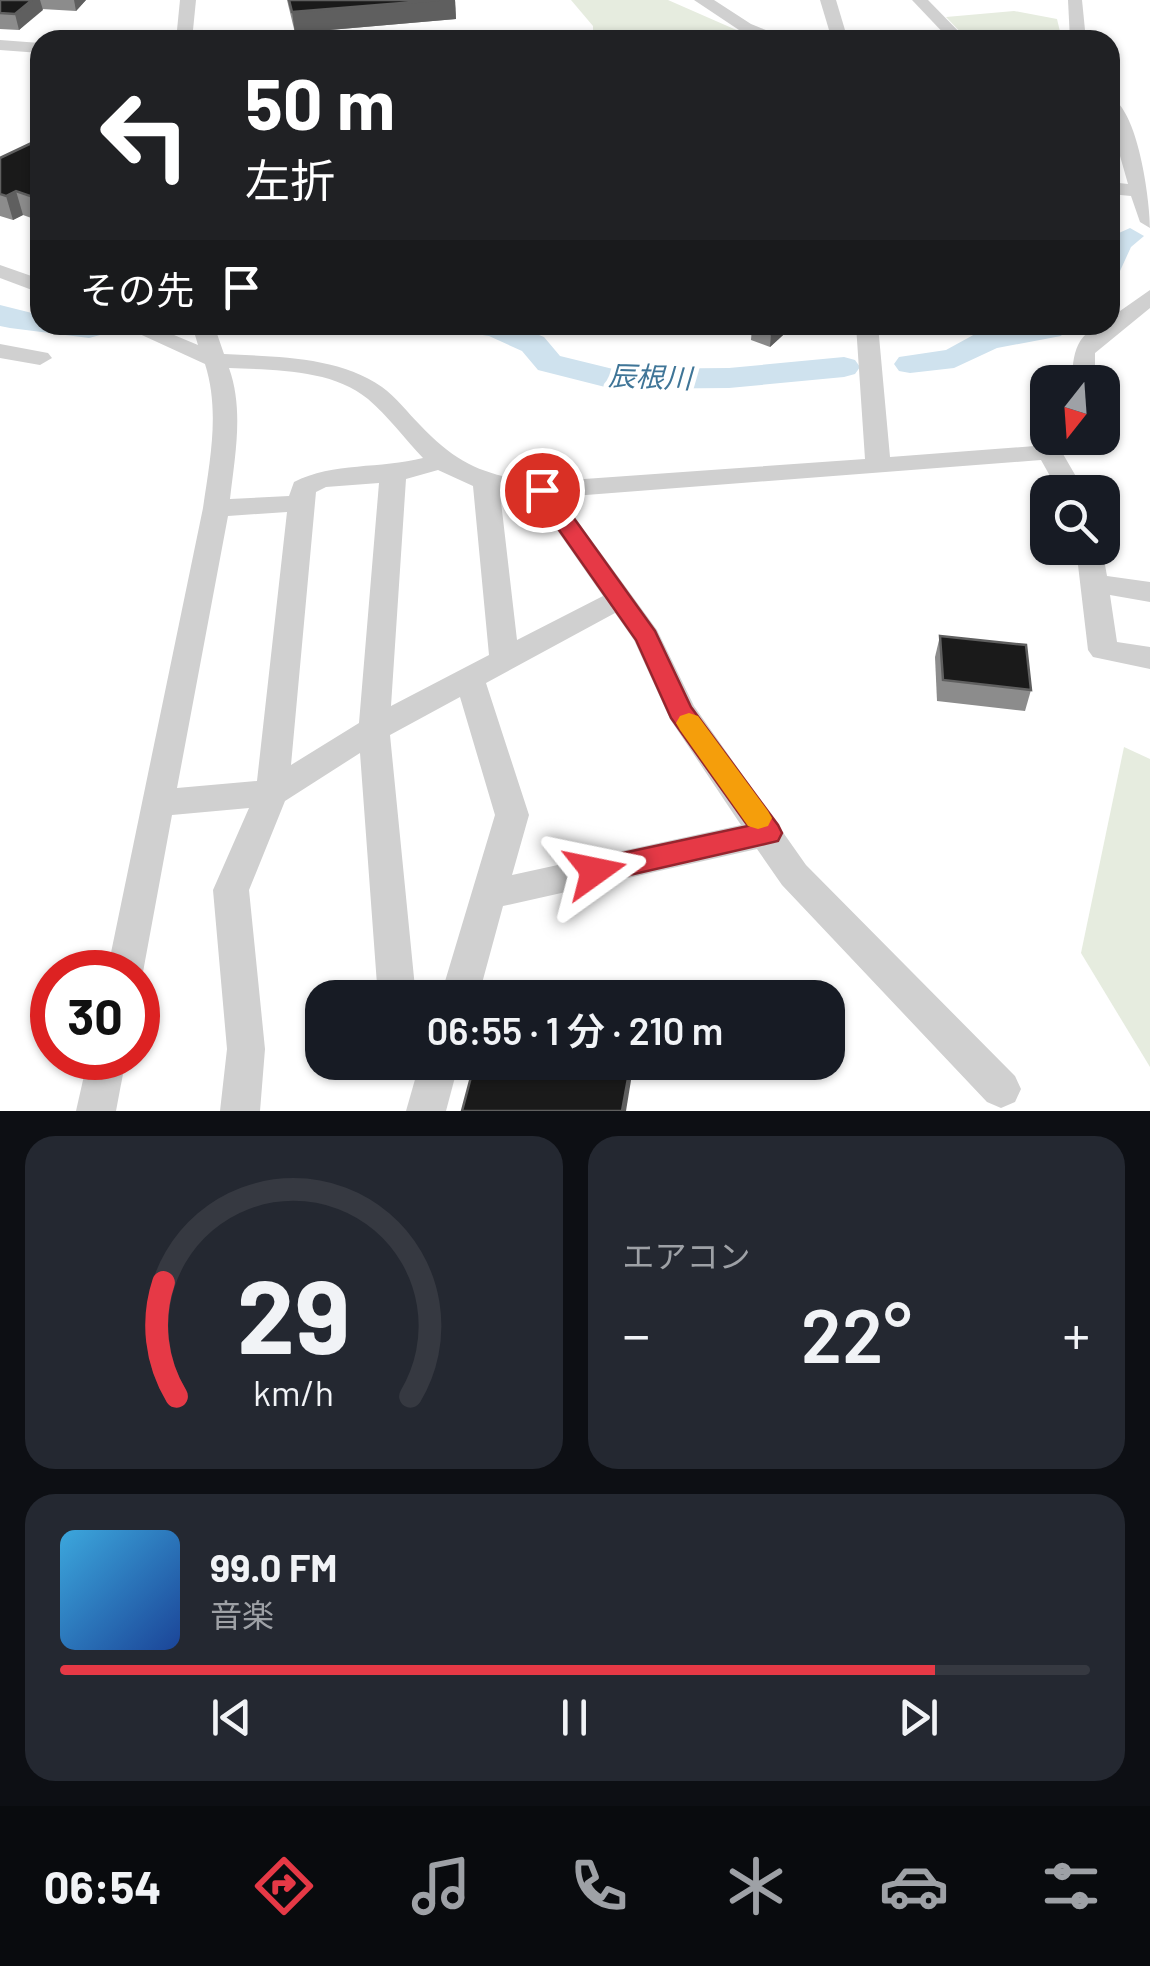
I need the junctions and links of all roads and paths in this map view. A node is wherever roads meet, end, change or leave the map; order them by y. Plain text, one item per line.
1 (188, 0) edge
2 (702, 0) edge
3 (828, 0) edge
4 (920, 0) edge
5 (1075, 0) edge
6 (733, 6) edge
7 (185, 30) edge
8 (754, 30) edge
9 (837, 30) edge
10 (949, 30) edge
11 (1077, 30) edge
12 (0, 46) edge
13 (30, 48) edge
14 (1120, 120) edge
15 (1120, 189) edge
16 (1136, 191) junction
17 (1150, 222) edge
18 (20, 279) edge
19 (0, 293) edge
20 (1150, 298) edge
21 (1120, 322) edge
22 (155, 335) edge
23 (207, 335) edge
24 (868, 335) edge
25 (1103, 335) edge
26 (0, 351) edge
27 (40, 358) dead end
28 (216, 360) junction
29 (1084, 365) edge
30 (1030, 452) edge
31 (440, 462) junction
32 (878, 466) junction
33 (393, 474) junction
34 (486, 482) junction
35 (542, 490) junction
36 (304, 503) junction
37 (216, 508) junction
38 (1091, 565) edge
39 (1094, 583) junction
40 (1150, 592) edge
41 (620, 598) junction
42 (1150, 658) edge
43 (504, 661) junction
44 (470, 680) junction
45 (374, 729) junction
46 (272, 792) junction
47 (160, 803) junction
48 (768, 833) junction
49 (491, 894) junction
50 (130, 950) edge
51 (395, 980) edge
52 (465, 980) edge
53 (103, 1080) edge
54 (435, 1080) edge
55 (1002, 1089) dead end
56 (96, 1111) edge
57 (240, 1111) edge
58 (426, 1111) edge

1 - 7 street
2 - 6 street
3 - 9 street
4 - 10 street
5 - 11 street
6 - 8 street
12 - 13 street
14 - 16 street
15 - 16 street
16 - 17 street
18 - 19 street
20 - 21 street
22 - 28 street
23 - 28 street
24 - 32 street
25 - 29 street
26 - 27 street
28 - 31 street
28 - 37 street
30 - 32 street
31 - 33 street
31 - 34 street
32 - 35 street
33 - 36 street
33 - 45 street
34 - 35 street
34 - 43 street
35 - 41 street
36 - 37 street
36 - 46 street
37 - 47 street
38 - 39 street
39 - 40 street
39 - 42 street
41 - 43 street
41 - 48 street
43 - 44 street
44 - 45 street
44 - 49 street
45 - 46 street
45 - 51 street
46 - 47 street
46 - 57 street
47 - 50 street
48 - 49 street
48 - 55 street
49 - 52 street
53 - 56 street
54 - 58 street

